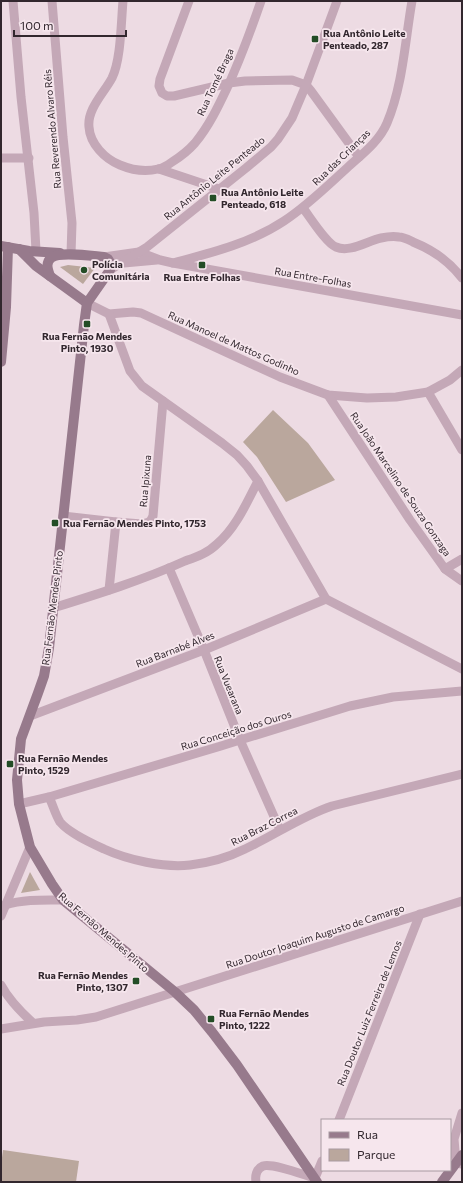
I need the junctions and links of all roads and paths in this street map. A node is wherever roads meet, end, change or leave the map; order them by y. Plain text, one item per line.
1 (13, 1) edge
2 (52, 1) edge
3 (123, 1) edge
4 (189, 1) edge
5 (261, 1) edge
6 (337, 1) edge
7 (412, 1) edge
8 (229, 83) junction
9 (306, 85) junction
10 (358, 157) junction
11 (1, 158) edge
12 (28, 158) junction
13 (159, 169) junction
14 (219, 189) junction
15 (303, 208) junction
16 (4, 246) edge
17 (19, 249) junction
18 (36, 251) junction
19 (139, 252) junction
20 (72, 254) junction
21 (104, 257) junction
22 (160, 260) junction
23 (122, 263) junction
24 (173, 263) junction
25 (110, 270) junction
26 (50, 276) junction
27 (462, 278) edge
28 (87, 303) junction
29 (109, 314) junction
30 (462, 315) edge
31 (1, 362) edge
32 (462, 370) edge
33 (428, 392) junction
34 (328, 395) junction
35 (163, 401) junction
36 (462, 450) edge
37 (258, 481) junction
38 (63, 516) junction
39 (116, 522) junction
40 (462, 559) edge
41 (169, 568) junction
42 (445, 569) junction
43 (462, 581) edge
44 (109, 590) junction
45 (326, 599) junction
46 (53, 608) junction
47 (204, 650) junction
48 (462, 669) edge
49 (462, 691) edge
50 (30, 716) junction
51 (240, 740) junction
52 (462, 774) edge
53 (50, 797) junction
54 (19, 804) junction
55 (280, 830) junction
56 (30, 847) junction
57 (63, 900) junction
58 (462, 901) edge
59 (5, 905) junction
60 (420, 914) junction
61 (1, 916) edge
62 (1, 985) edge
63 (175, 992) junction
64 (33, 1023) junction
65 (1, 1028) edge
66 (462, 1113) edge
67 (339, 1119) edge
68 (460, 1160) edge
69 (321, 1164) edge
70 (316, 1180) edge
71 (256, 1182) edge
72 (442, 1182) edge

1 - 12 street
2 - 20 street, Rua Reverendo Alvaro Réis
3 - 13 street, Rua Tomé Braga
4 - 8 street
5 - 8 street, Rua Tomé Braga
6 - 9 street, Rua Antônio Leite Penteado
7 - 10 street, Rua das Crianças
8 - 9 street
8 - 13 street, Rua Tomé Braga
9 - 10 street
9 - 14 street, Rua Antônio Leite Penteado
10 - 15 street, Rua das Crianças
11 - 12 street
12 - 18 street
13 - 14 street
14 - 19 street, Rua Antônio Leite Penteado
15 - 24 street, Rua das Crianças
15 - 27 street
16 - 17 street
16 - 31 street
17 - 18 street
17 - 26 street
18 - 20 street
19 - 21 street
19 - 22 street, Rua Entre-Folhas
19 - 23 street, Rua Antônio Leite Penteado
20 - 21 street
20 - 26 street
21 - 25 street
22 - 23 street, Rua Entre-Folhas
22 - 24 street, Rua Entre-Folhas
23 - 25 street, Rua Antônio Leite Penteado
24 - 30 street, Rua Entre-Folhas
25 - 28 street
26 - 28 street
28 - 29 street
28 - 38 street, Rua Fernão Mendes Pinto
29 - 34 street, Rua Manoel de Mattos Godinho
29 - 35 street
32 - 33 street, Rua Manoel de Mattos Godinho
33 - 34 street, Rua Manoel de Mattos Godinho
33 - 36 street
34 - 42 street, Rua João Marcelino de Souza Gonzaga
35 - 37 street
35 - 39 street, Rua Ipixuna
37 - 41 street
37 - 45 street
38 - 39 street, Rua Ipixuna
38 - 46 street, Rua Fernão Mendes Pinto
39 - 44 street
40 - 42 street
41 - 44 street
41 - 47 street, Rua Vuearana
42 - 43 street, Rua João Marcelino de Souza Gonzaga
44 - 46 street
45 - 47 street, Rua Barnabé Alves
45 - 48 street
46 - 50 street, Rua Fernão Mendes Pinto
47 - 50 street, Rua Barnabé Alves
47 - 51 street, Rua Vuearana
49 - 51 street, Rua Conceição dos Ouros
50 - 54 street, Rua Fernão Mendes Pinto
51 - 53 street, Rua Conceição dos Ouros
51 - 55 street, Rua Vuearana
52 - 55 street, Rua Braz Correa
53 - 54 street, Rua Conceição dos Ouros
53 - 55 street, Rua Braz Correa
54 - 56 street, Rua Fernão Mendes Pinto
56 - 57 street, Rua Fernão Mendes Pinto
56 - 59 street
57 - 59 street
57 - 63 street, Rua Fernão Mendes Pinto
58 - 60 street, Rua Doutor Joaquim Augusto de Camargo
59 - 61 street
60 - 63 street, Rua Doutor Joaquim Augusto de Camargo
60 - 67 street, Rua Doutor Luiz Ferreira de Lemos
62 - 64 street
63 - 64 street, Rua Doutor Joaquim Augusto de Camargo
63 - 70 street, Rua Fernão Mendes Pinto
64 - 65 street, Rua Doutor Joaquim Augusto de Camargo
66 - 68 street
68 - 72 street
69 - 70 street
70 - 71 street

